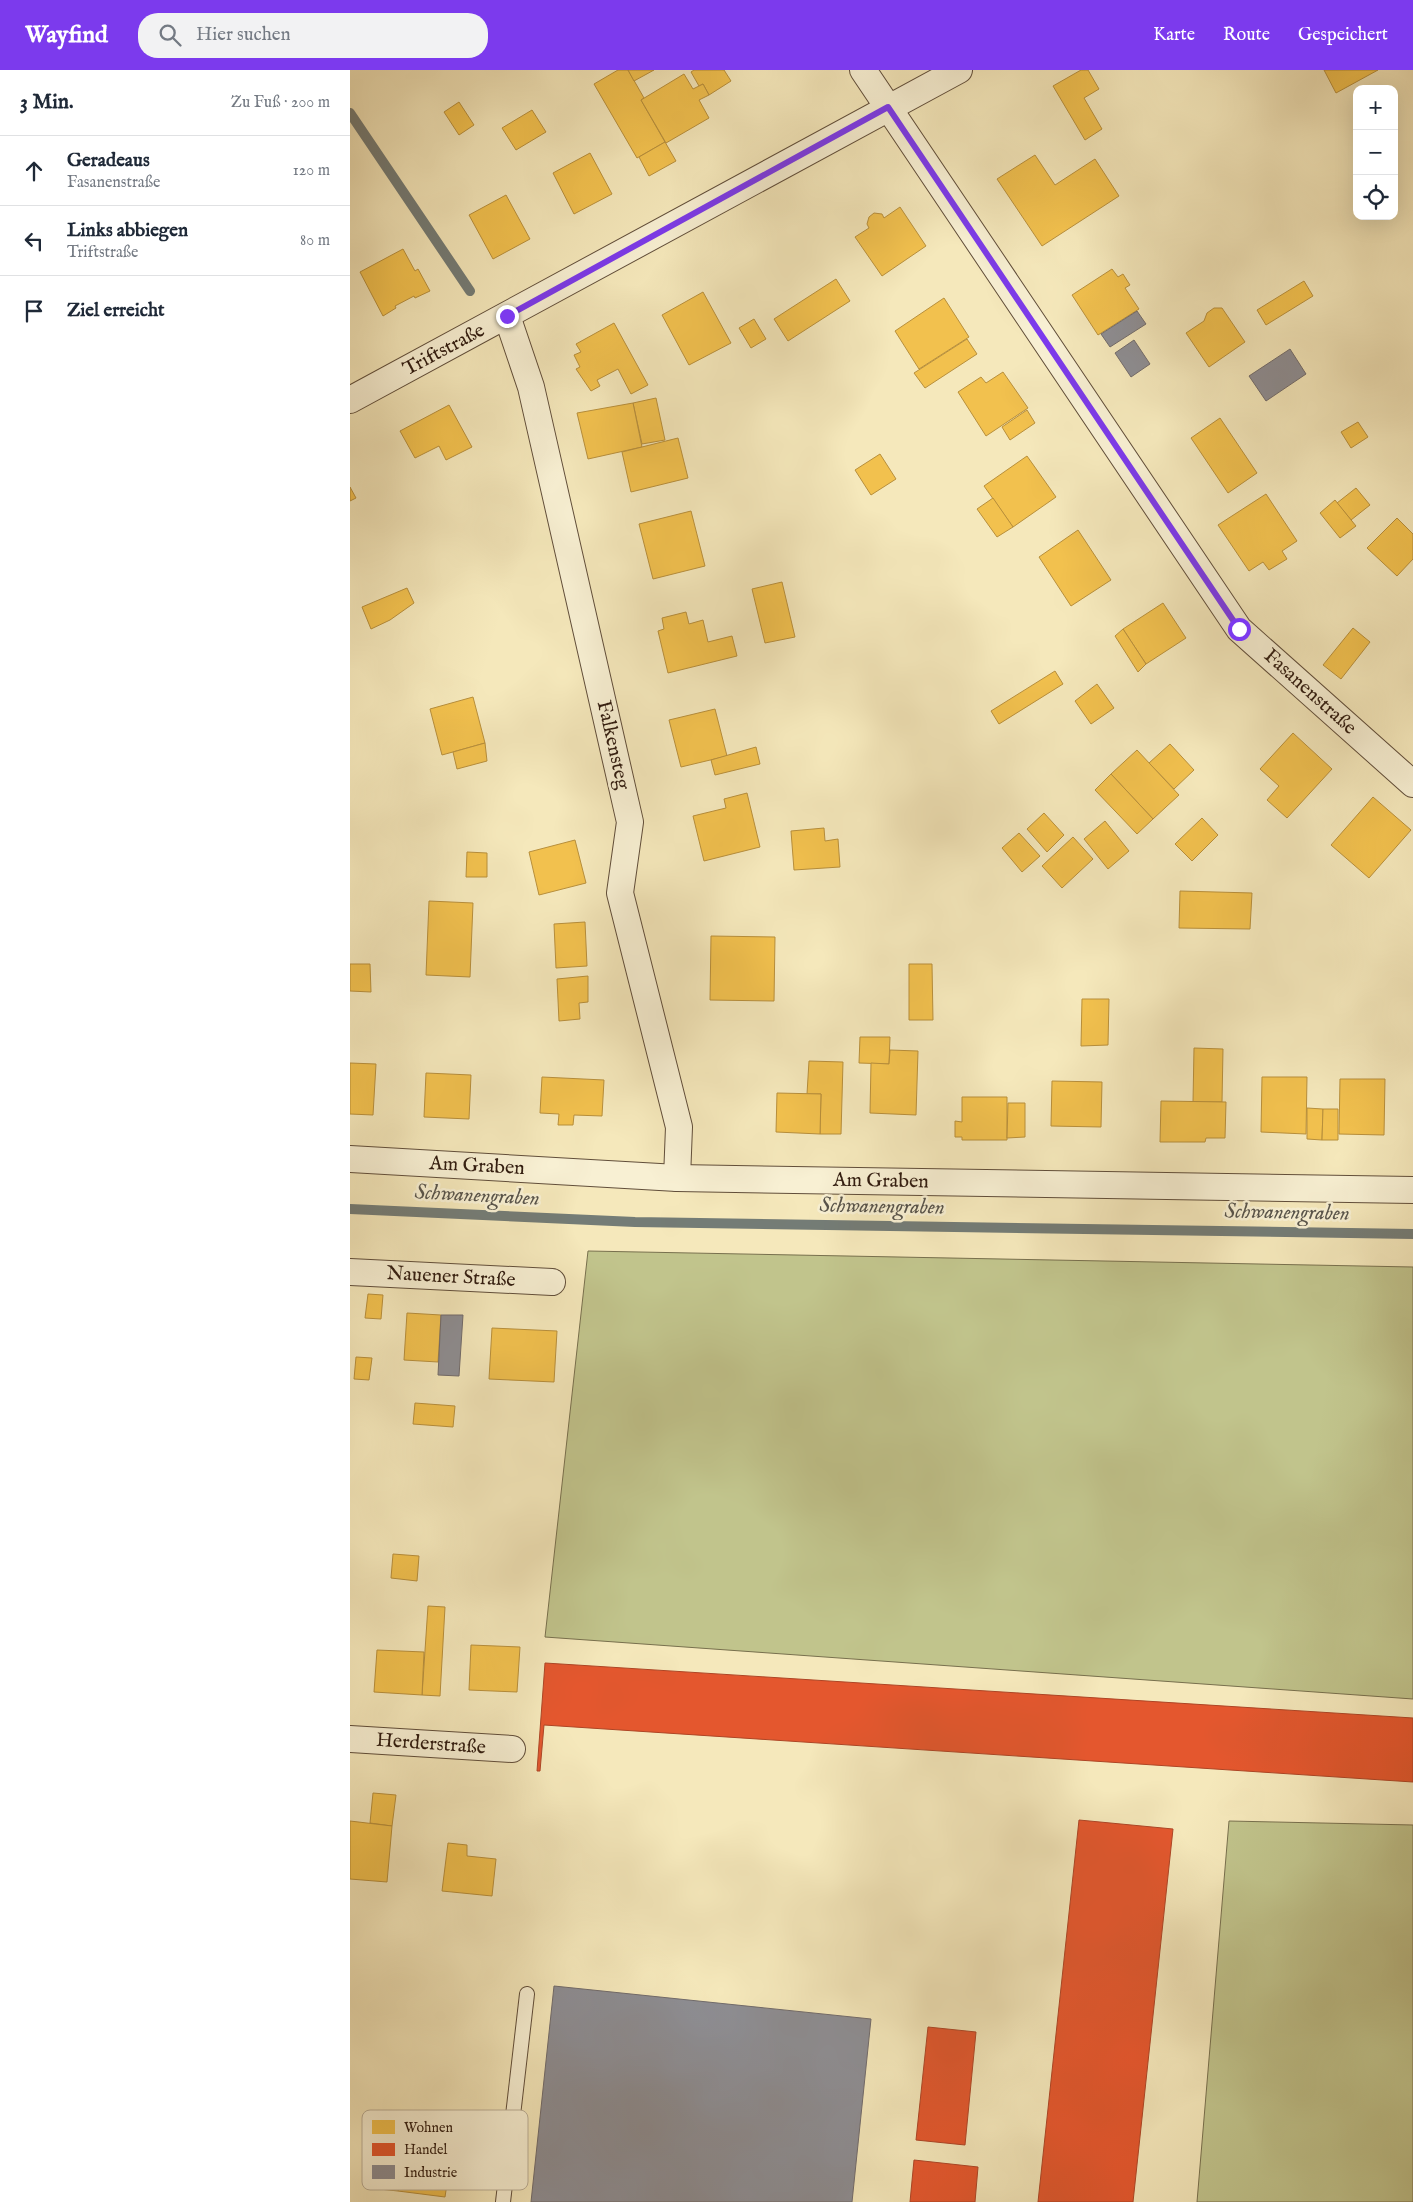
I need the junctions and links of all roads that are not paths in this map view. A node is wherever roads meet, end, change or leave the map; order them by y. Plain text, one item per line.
1 (864, 70) edge
2 (959, 70) edge
3 (888, 107) junction
4 (507, 316) junction
5 (350, 400) edge
6 (1413, 784) edge
7 (350, 1159) edge
8 (677, 1178) junction
9 (1413, 1190) edge
10 (350, 1272) edge
11 (552, 1282) dead end
12 (350, 1739) edge
13 (512, 1750) dead end
14 (527, 1994) dead end
15 (514, 2110) edge

1 - 3 street, Fasanenstraße
2 - 3 street, Triftstraße
3 - 4 street, Triftstraße
3 - 6 street, Fasanenstraße
4 - 5 street, Triftstraße
4 - 8 street, Falkensteg
7 - 8 street, Am Graben
8 - 9 street, Am Graben
10 - 11 street, Nauener Straße
12 - 13 street, Herderstraße
14 - 15 lane

